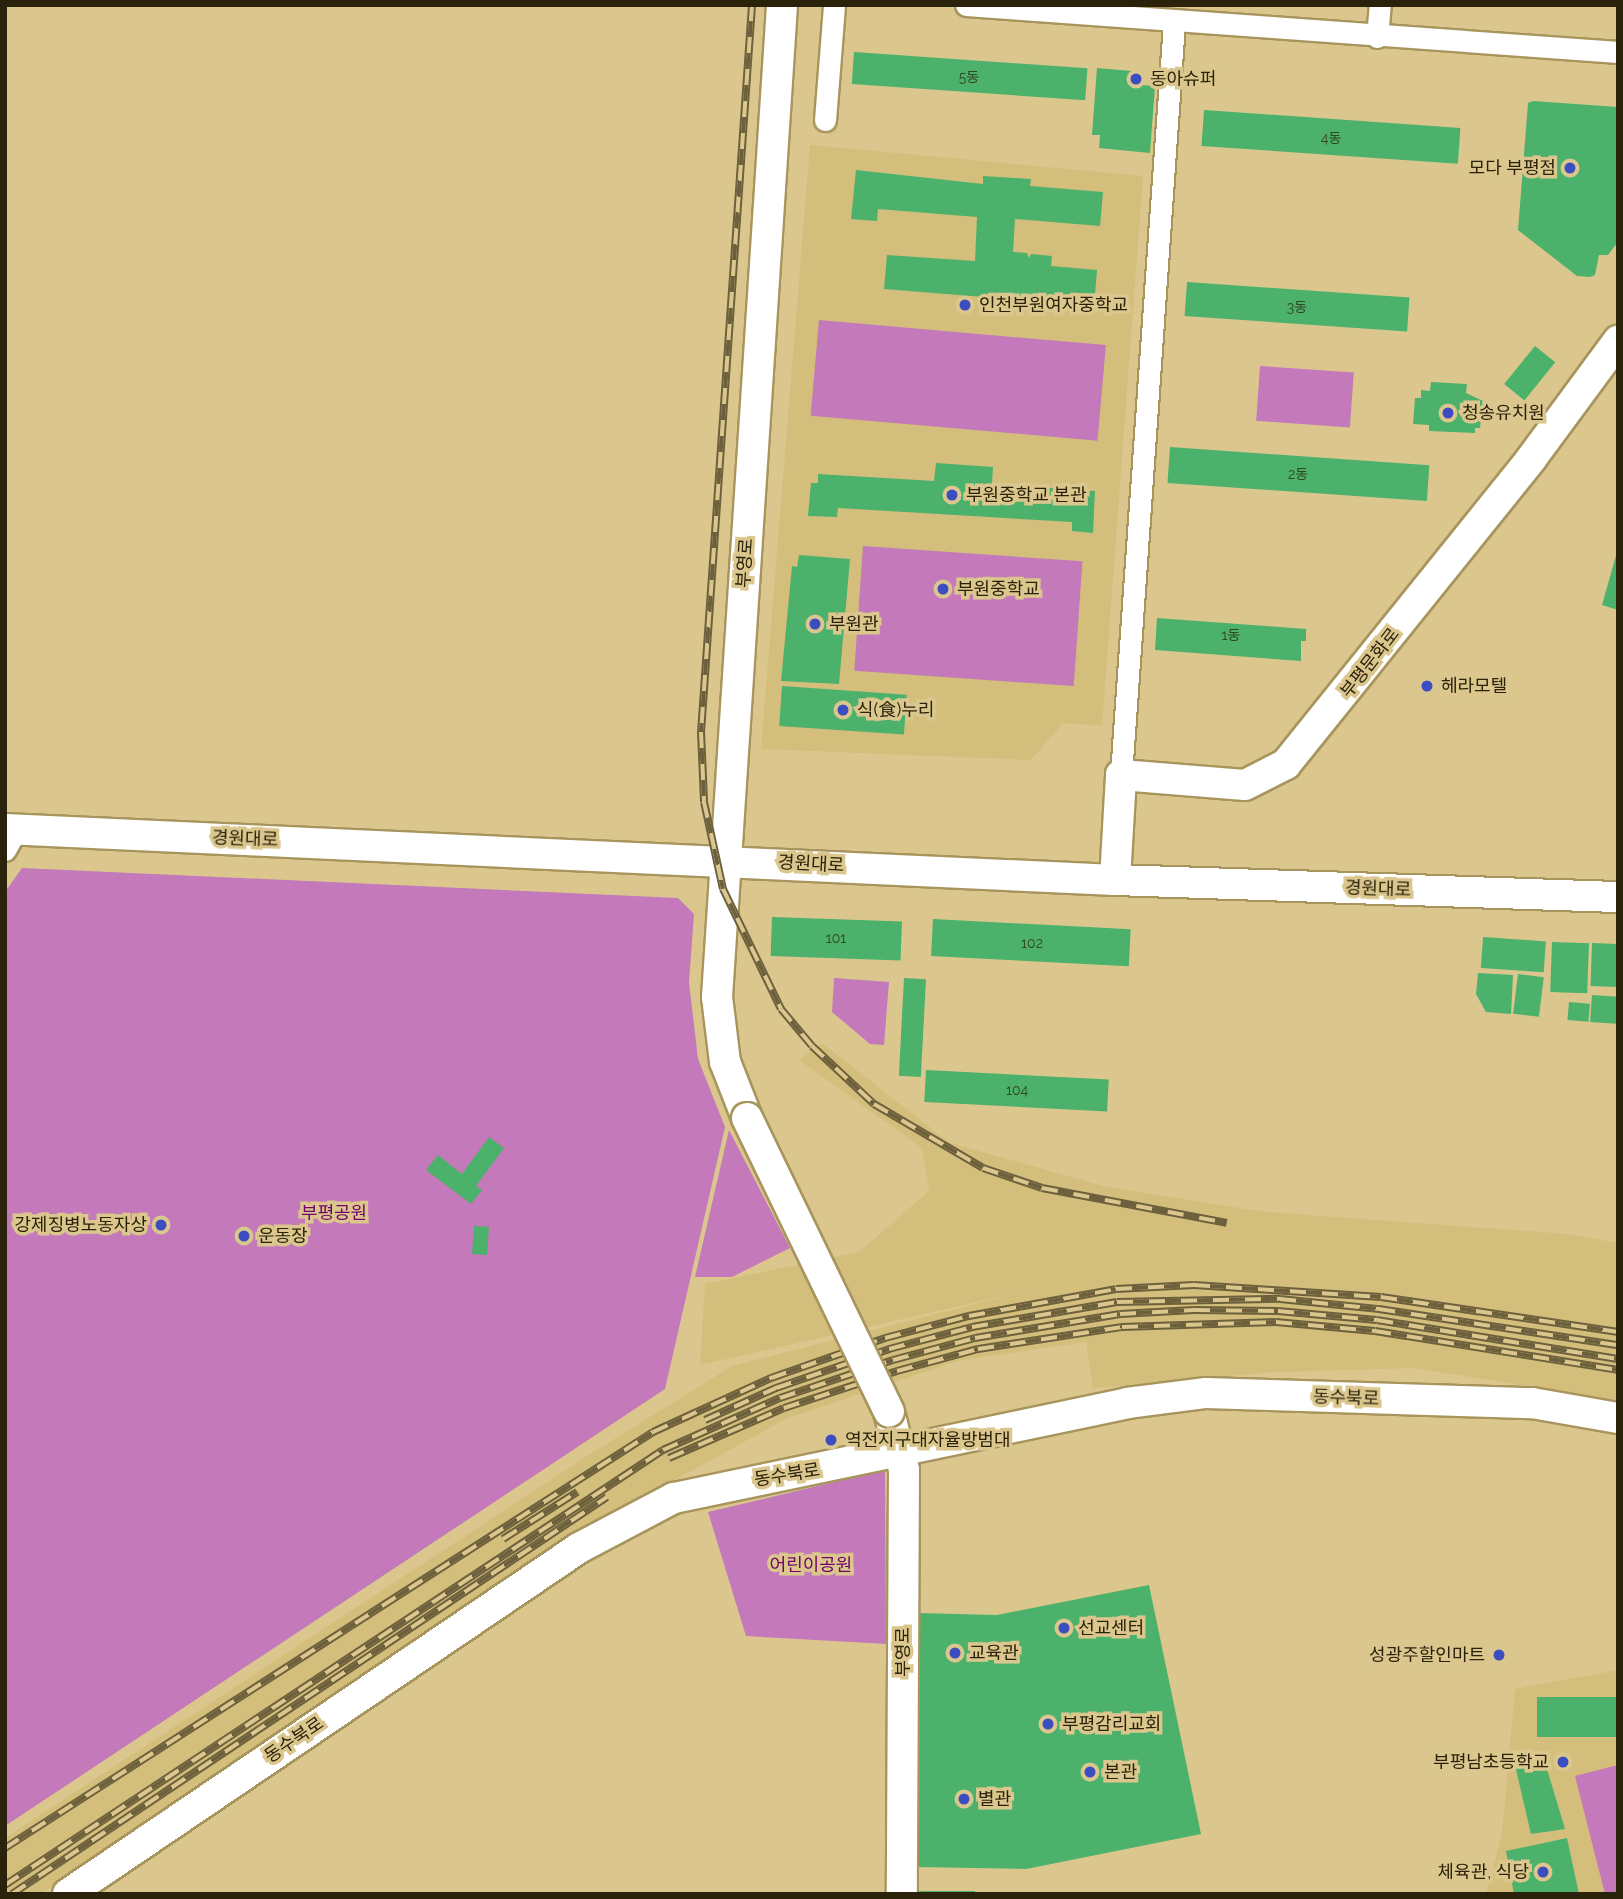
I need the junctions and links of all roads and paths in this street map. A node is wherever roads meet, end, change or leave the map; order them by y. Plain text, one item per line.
1 (782, 5) edge
2 (834, 5) edge
3 (966, 5) edge
4 (1380, 5) edge
5 (1174, 22) junction
6 (1377, 37) junction
7 (1618, 52) edge
8 (825, 120) dead end
9 (1618, 341) edge
10 (1121, 775) junction
11 (9, 836) edge
12 (725, 859) junction
13 (1115, 880) junction
14 (1618, 897) edge
15 (1618, 1418) edge
16 (900, 1450) junction
17 (68, 1894) edge
18 (902, 1894) edge

1 - 12 street, 부영로
2 - 8 street
3 - 5 street
4 - 6 street
5 - 6 street
5 - 10 street
6 - 7 street
9 - 10 street, 부평문화로
10 - 13 street
11 - 12 street, 경원대로
12 - 13 street, 경원대로
12 - 16 street, 부영로, bridge
13 - 14 street, 경원대로
15 - 16 street, 동수북로
16 - 17 street, 동수북로
16 - 18 street, 부영로

